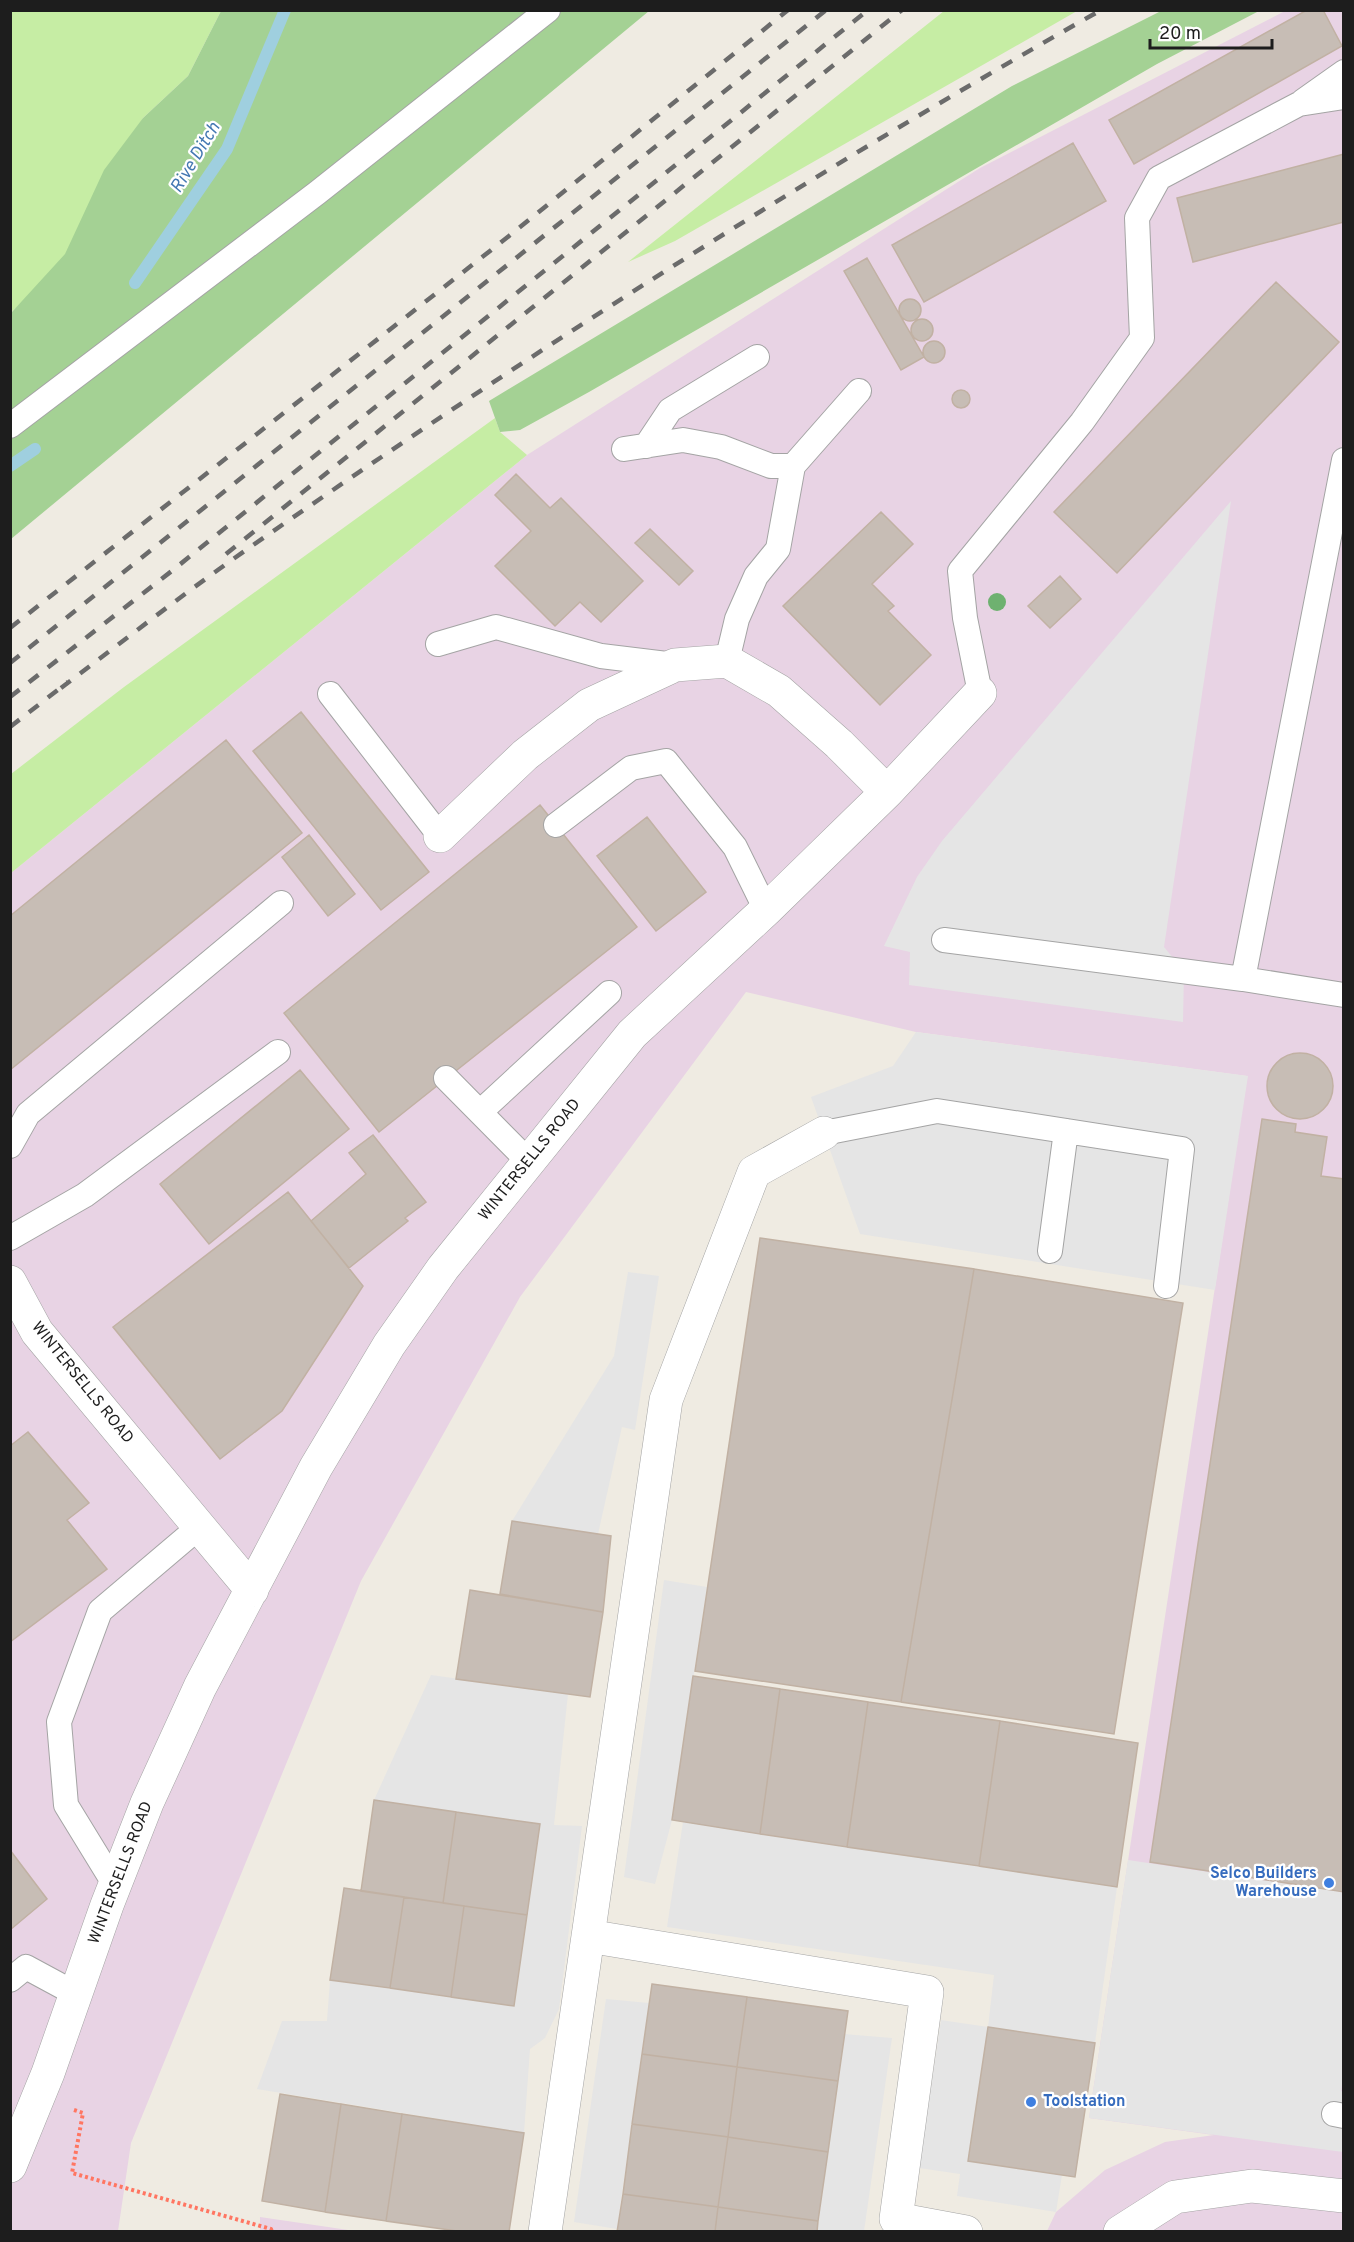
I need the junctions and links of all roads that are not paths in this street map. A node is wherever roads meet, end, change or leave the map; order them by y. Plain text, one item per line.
1 (548, 10) edge
2 (1344, 72) edge
3 (1344, 97) edge
4 (1299, 104) junction
5 (757, 357) dead end
6 (859, 391) dead end
7 (10, 426) edge
8 (1344, 460) edge
9 (794, 466) junction
10 (438, 644) dead end
11 (727, 661) junction
12 (675, 665) junction
13 (980, 693) joint
14 (330, 694) dead end
15 (887, 792) junction
16 (556, 825) dead end
17 (440, 836) joint
18 (281, 903) dead end
19 (766, 910) junction
20 (944, 940) dead end
21 (1243, 979) junction
22 (609, 993) dead end
23 (1344, 995) edge
24 (278, 1052) dead end
25 (446, 1078) dead end
26 (480, 1112) junction
27 (1066, 1131) junction
28 (824, 1133) joint
29 (10, 1146) edge
30 (529, 1162) junction
31 (10, 1238) edge
32 (1050, 1251) dead end
33 (10, 1282) edge
34 (1166, 1286) dead end
35 (199, 1527) junction
36 (252, 1590) junction
37 (115, 1885) junction
38 (588, 1936) junction
39 (10, 1980) edge
40 (76, 1994) junction
41 (10, 2166) edge
42 (1344, 2196) edge
43 (545, 2232) edge
44 (966, 2232) edge
45 (1120, 2232) edge

1 - 7 lane
2 - 4 lane
3 - 4 lane
4 - 13 lane
5 - 9 lane
6 - 9 lane
8 - 21 lane
9 - 11 lane
10 - 12 lane
11 - 12 street
11 - 15 street
12 - 17 street
13 - 15 street, WINTERSELLS ROAD
14 - 17 lane
15 - 19 street, WINTERSELLS ROAD
16 - 19 lane
18 - 29 lane
19 - 30 street, WINTERSELLS ROAD
20 - 21 lane
21 - 23 lane
22 - 26 lane
24 - 31 lane
25 - 26 lane
26 - 30 lane
27 - 28 lane
27 - 32 lane
27 - 34 lane
28 - 38 street
30 - 36 street, WINTERSELLS ROAD
33 - 35 street, WINTERSELLS ROAD
35 - 36 street, WINTERSELLS ROAD
35 - 37 lane
36 - 37 street, WINTERSELLS ROAD
37 - 40 street, WINTERSELLS ROAD
38 - 43 street
38 - 44 street
39 - 40 lane
40 - 41 street, WINTERSELLS ROAD
42 - 45 street

